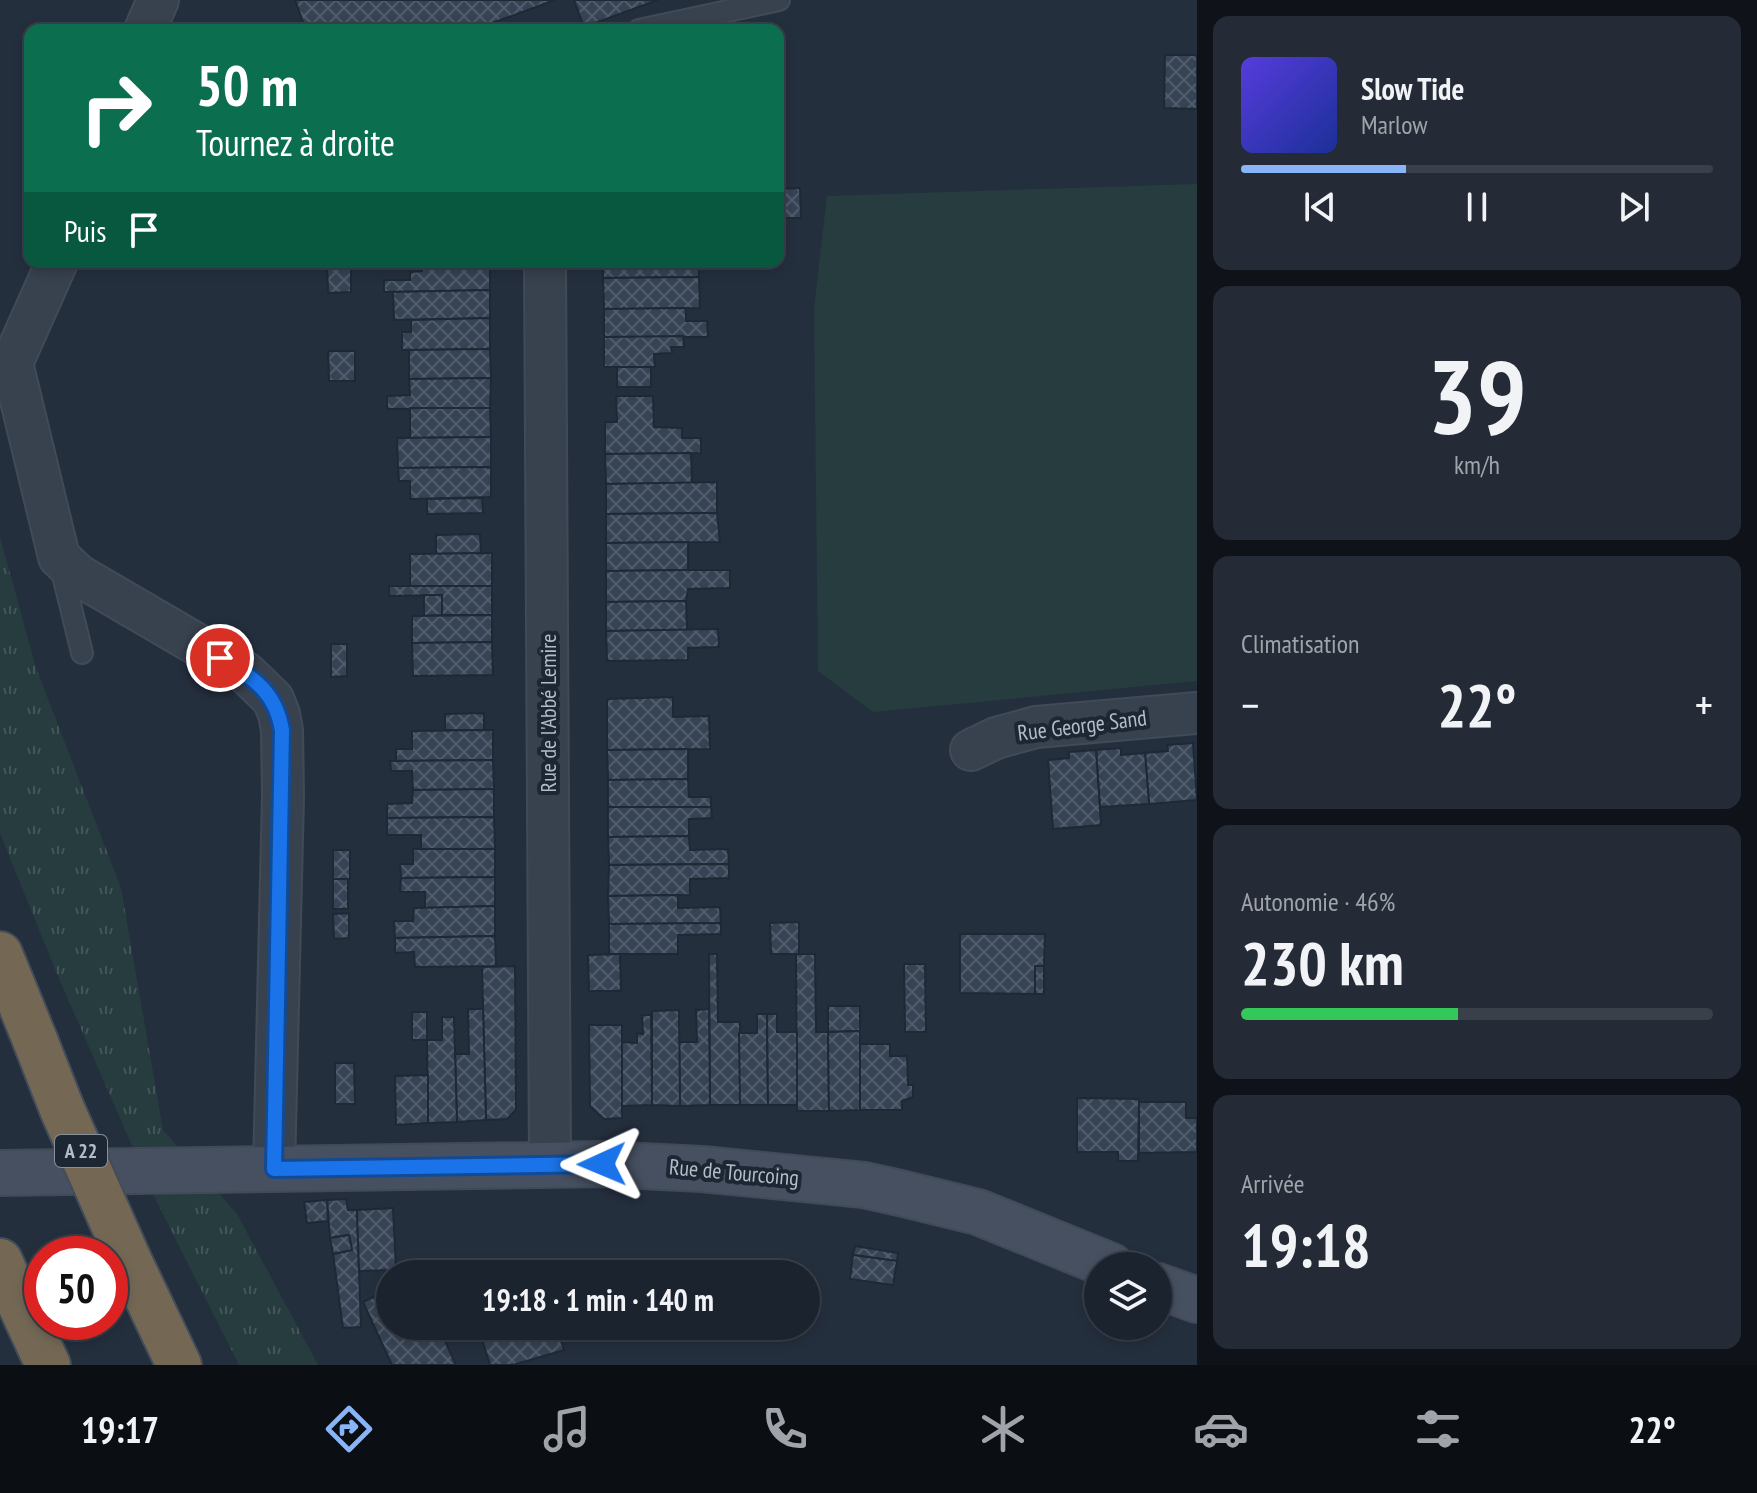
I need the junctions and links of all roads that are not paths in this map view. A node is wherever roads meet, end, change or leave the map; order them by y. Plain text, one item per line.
1 (158, 0) edge
2 (779, 0) edge
3 (148, 24) edge
4 (667, 24) edge
5 (54, 268) edge
6 (545, 268) edge
7 (59, 557) junction
8 (82, 653) dead end
9 (1197, 713) edge
10 (971, 750) dead end
11 (0, 954) edge
12 (550, 1165) junction
13 (274, 1169) junction
14 (0, 1173) edge
15 (1084, 1255) edge
16 (0, 1261) edge
17 (1172, 1291) edge
18 (1197, 1300) edge
19 (48, 1365) edge
20 (179, 1365) edge

1 - 3 street
2 - 4 lane
5 - 7 street
6 - 12 street, Rue de l'Abbé Lemire
7 - 8 lane
7 - 13 street
9 - 10 street, Rue George Sand
11 - 20 highway, A 22, bridge
12 - 13 main road, Rue de Tourcoing
12 - 15 main road, Rue de Tourcoing
13 - 14 main road, Rue de Tourcoing
16 - 19 highway
17 - 18 main road

